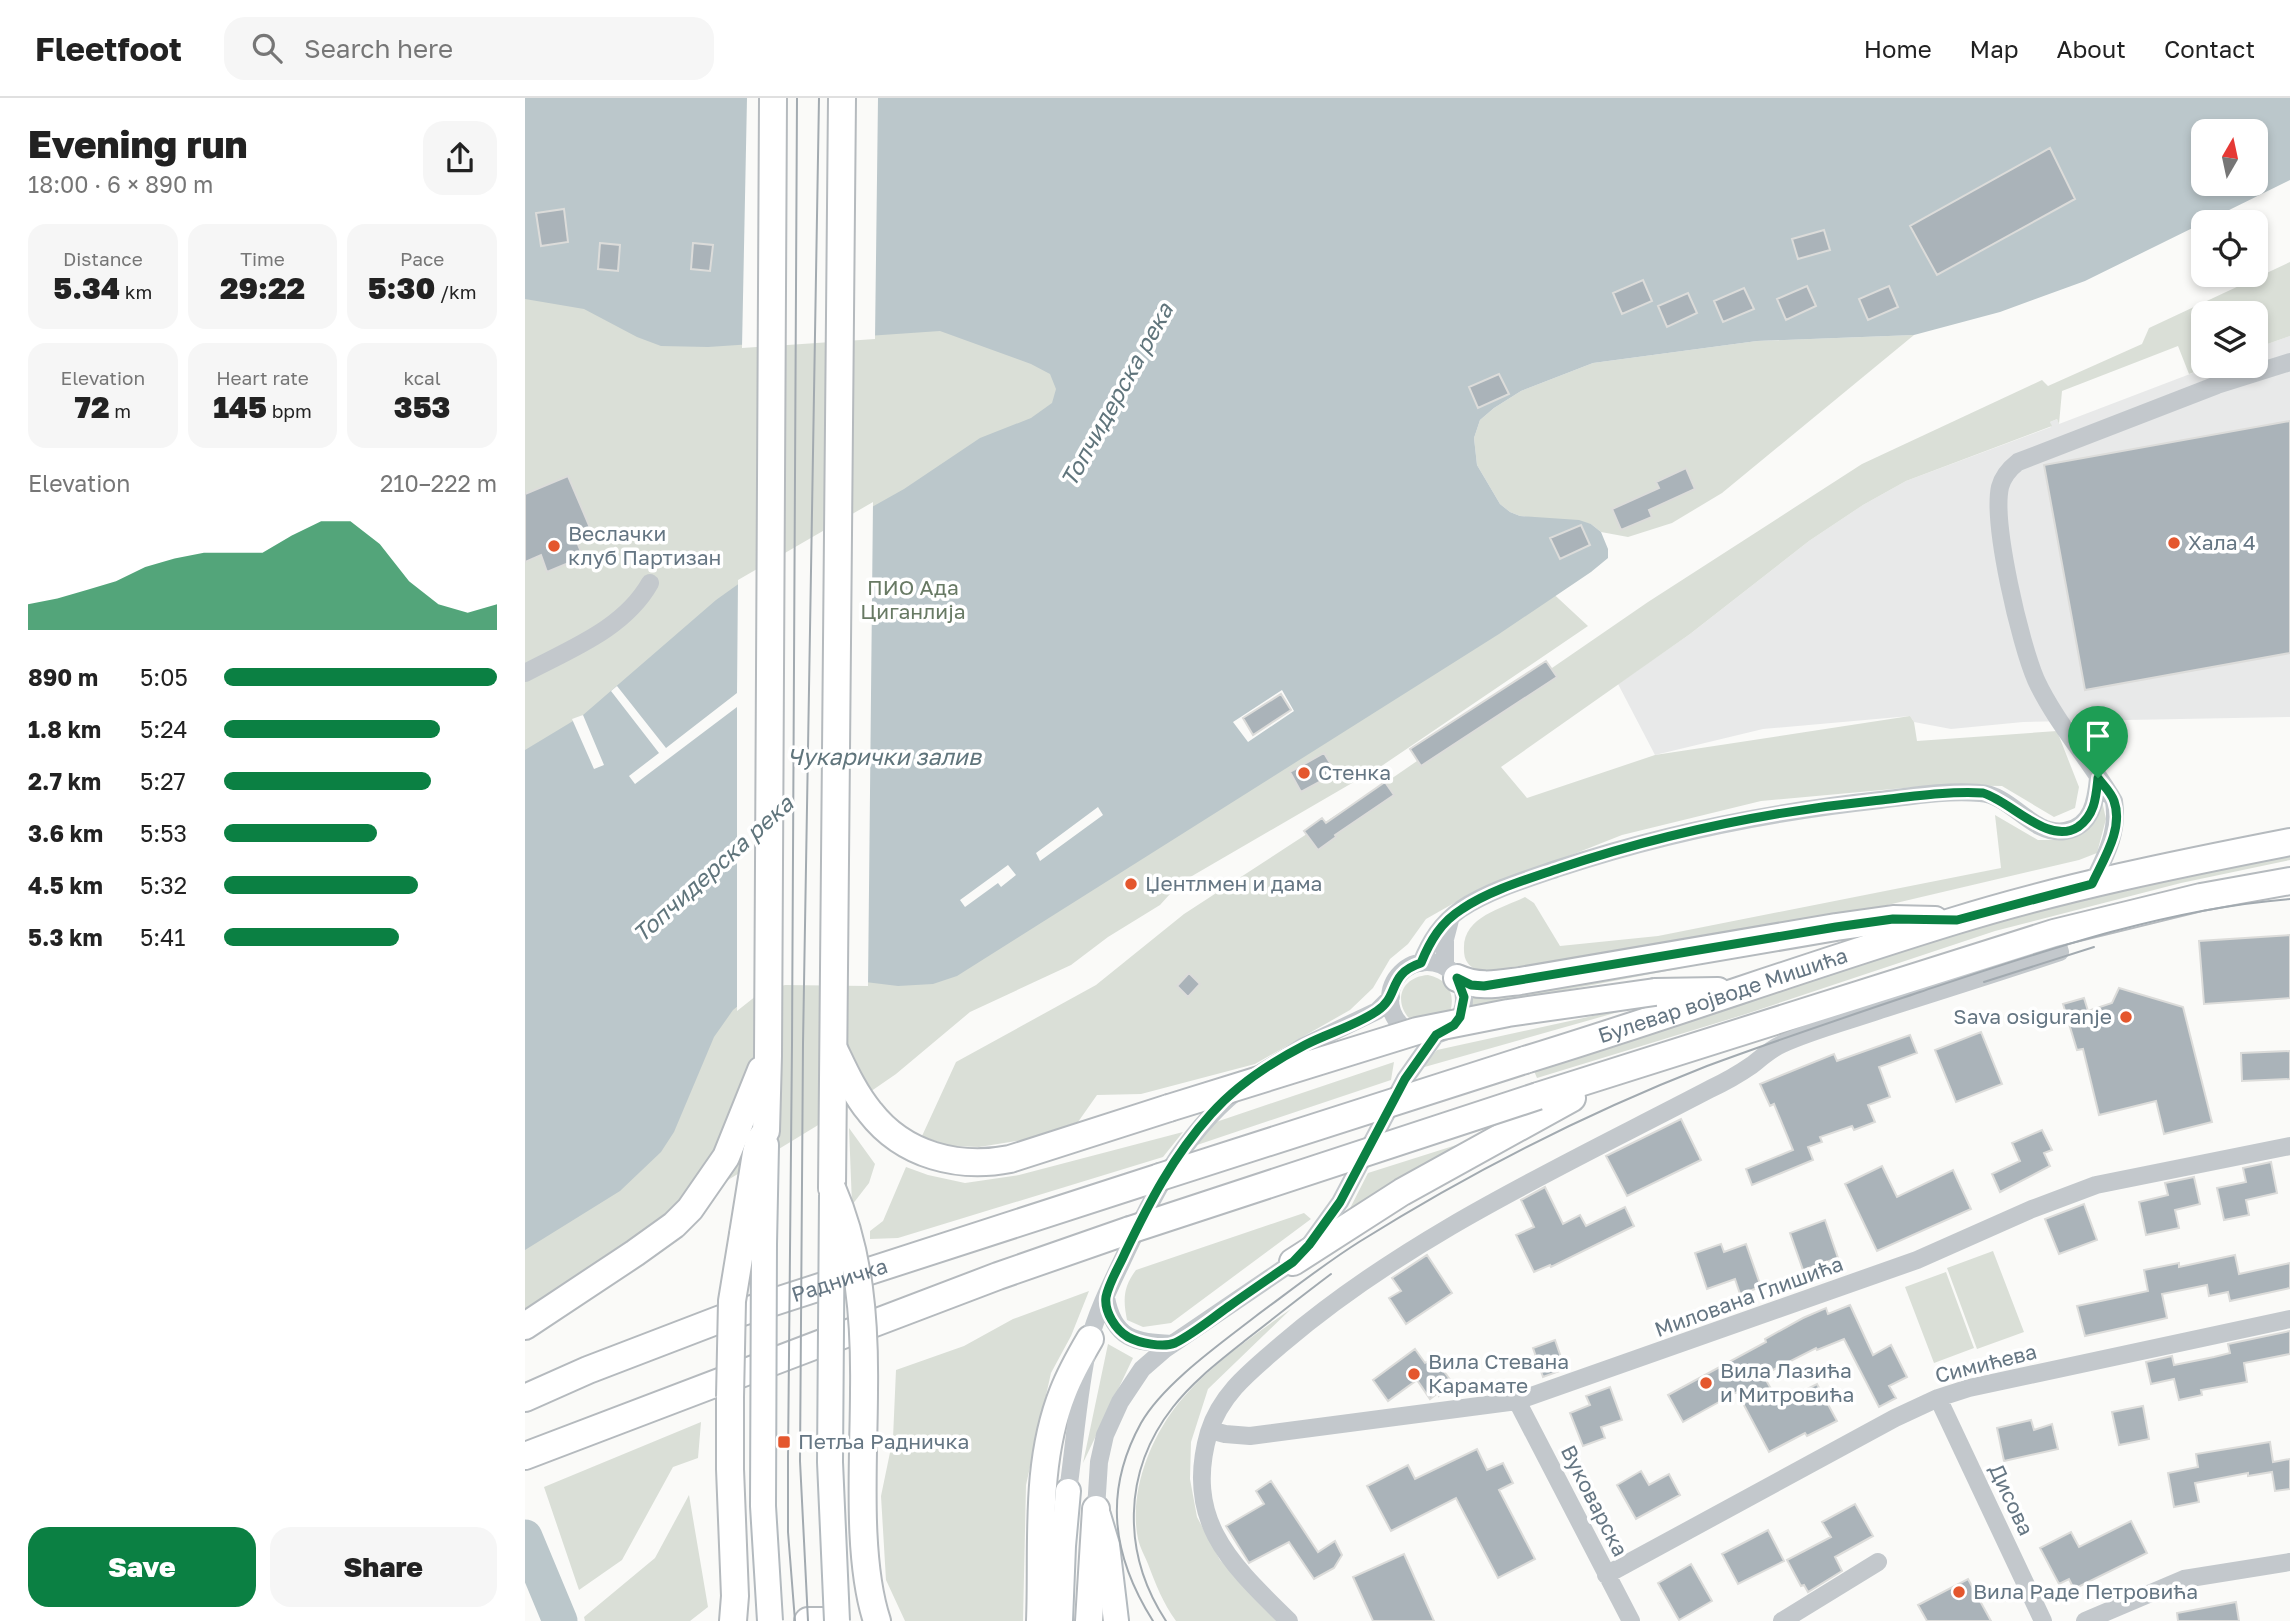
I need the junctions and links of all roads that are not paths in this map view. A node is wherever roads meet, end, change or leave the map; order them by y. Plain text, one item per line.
1 (773, 98) edge
2 (842, 98) edge
3 (2290, 362) edge
4 (650, 583) dead end
5 (525, 673) edge
6 (2098, 778) junction
7 (2290, 842) edge
8 (2290, 881) edge
9 (2092, 884) junction
10 (1451, 917) junction
11 (1957, 920) junction
12 (2054, 933) junction
13 (1421, 963) junction
14 (1451, 972) junction
15 (1744, 990) junction
16 (1391, 997) junction
17 (1402, 1026) junction
18 (1436, 1035) junction
19 (833, 1048) junction
20 (1672, 1053) junction
21 (768, 1056) junction
22 (1405, 1079) junction
23 (766, 1131) junction
24 (2290, 1146) edge
25 (1160, 1177) joint
26 (832, 1188) junction
27 (1131, 1235) junction
28 (1293, 1262) junction
29 (1109, 1290) junction
30 (2290, 1319) edge
31 (525, 1326) edge
32 (1090, 1339) joint
33 (1172, 1344) junction
34 (534, 1393) edge
35 (1938, 1398) junction
36 (1517, 1401) junction
37 (1210, 1430) junction
38 (525, 1456) edge
39 (1055, 1492) junction
40 (1096, 1509) junction
41 (1878, 1562) dead end
42 (2290, 1562) edge
43 (1606, 1575) junction
44 (733, 1621) edge
45 (770, 1621) edge
46 (808, 1621) edge
47 (835, 1621) edge
48 (877, 1621) edge
49 (1040, 1621) edge
50 (1060, 1621) edge
51 (1089, 1621) edge
52 (1116, 1621) edge
53 (1289, 1621) edge
54 (1631, 1621) edge
55 (1782, 1621) edge
56 (2043, 1621) edge
57 (2085, 1621) edge

1 - 21 main road
2 - 19 main road
3 - 6 street
4 - 5 street
6 - 9 street
6 - 10 street
7 - 9 main road, Булевар војводе Мишића
8 - 12 main road, Булевар војводе Мишића
9 - 11 main road, Булевар војводе Мишића
10 - 13 street
10 - 14 street
11 - 14 main road
11 - 15 main road, Булевар војводе Мишића
12 - 20 main road, Булевар војводе Мишића
12 - 37 street
13 - 14 street
13 - 16 street
14 - 18 street
15 - 19 main road, bridge
15 - 25 main road, Булевар војводе Мишића, bridge
16 - 17 street
16 - 27 street
17 - 18 street
17 - 22 street
18 - 22 street
19 - 26 main road
20 - 27 main road, Булевар војводе Мишића, bridge
20 - 28 main road
21 - 23 main road
21 - 31 main road
22 - 28 street
23 - 44 main road, bridge
23 - 45 main road, bridge
24 - 36 street, Милована Глишића
25 - 34 main road, Радничка, bridge
26 - 47 main road, bridge
26 - 48 main road, bridge
27 - 29 street
27 - 38 main road, bridge
28 - 33 street
29 - 32 street
29 - 33 street
30 - 35 street, Симићева
32 - 39 main road
33 - 40 street
35 - 43 street, Симићева
35 - 56 street, Дисова
36 - 37 street, Милована Глишића
36 - 43 street, Вуковарска
37 - 53 street
39 - 49 main road
39 - 50 main road
40 - 51 main road
40 - 52 main road
41 - 55 street
42 - 57 street
43 - 54 street, Вуковарска
46 - 47 main road

